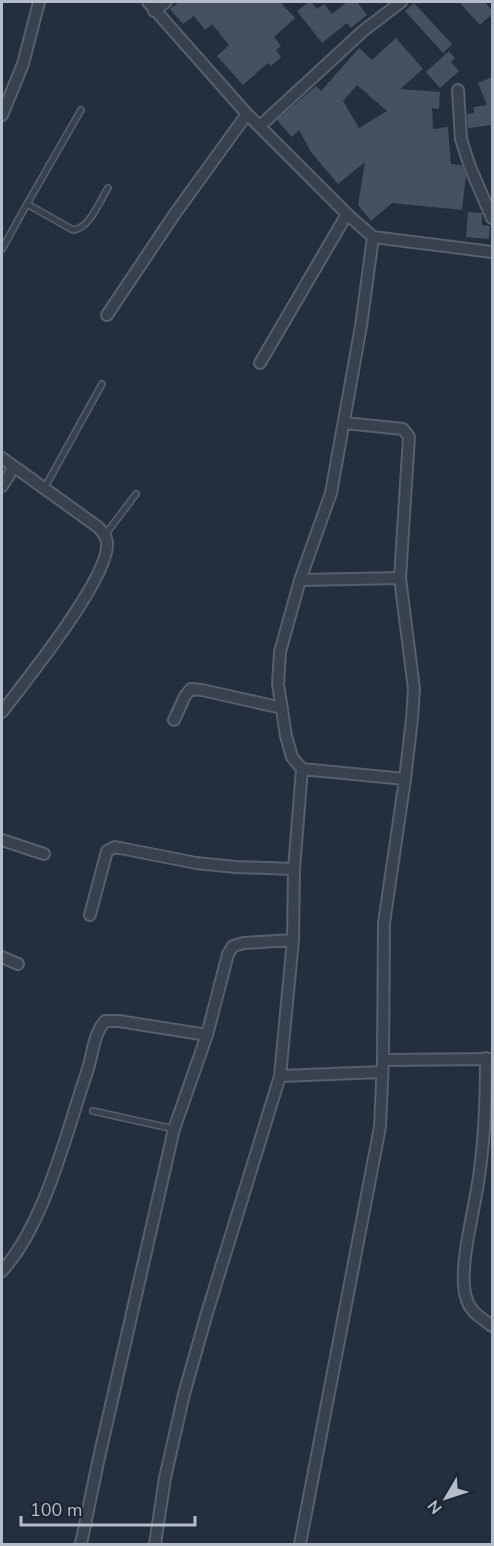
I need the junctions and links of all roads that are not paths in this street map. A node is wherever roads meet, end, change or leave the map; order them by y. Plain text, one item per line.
1 (39, 2) edge
2 (166, 2) edge
3 (400, 2) edge
4 (151, 6) edge
5 (458, 90) dead end
6 (81, 110) dead end
7 (247, 114) junction
8 (2, 115) edge
9 (260, 126) junction
10 (108, 188) dead end
11 (27, 204) junction
12 (347, 214) junction
13 (492, 218) edge
14 (374, 237) junction
15 (2, 249) edge
16 (492, 252) edge
17 (107, 315) dead end
18 (260, 363) dead end
19 (102, 384) dead end
20 (345, 423) junction
21 (2, 458) edge
22 (14, 466) junction
23 (2, 486) edge
24 (45, 487) junction
25 (136, 494) dead end
26 (105, 535) junction
27 (400, 579) junction
28 (300, 580) junction
29 (282, 708) junction
30 (2, 712) edge
31 (174, 720) dead end
32 (302, 769) junction
33 (405, 778) junction
34 (2, 840) edge
35 (45, 854) dead end
36 (294, 869) junction
37 (90, 915) dead end
38 (292, 940) junction
39 (2, 957) edge
40 (18, 964) dead end
41 (207, 1035) junction
42 (383, 1059) junction
43 (489, 1059) edge
44 (382, 1072) junction
45 (280, 1076) junction
46 (93, 1111) dead end
47 (174, 1129) junction
48 (2, 1271) edge
49 (492, 1326) edge
50 (81, 1545) edge
51 (155, 1545) edge
52 (300, 1545) edge

1 - 8 street
2 - 4 street
3 - 9 street
4 - 7 street
5 - 13 street
6 - 11 lane
7 - 9 street
7 - 17 street
9 - 12 street
10 - 11 lane
11 - 15 lane
12 - 14 street
12 - 18 street
14 - 16 street
14 - 20 street
19 - 24 lane
20 - 27 street
20 - 28 street
21 - 22 street
22 - 23 street
22 - 24 street
24 - 26 street
25 - 26 lane
26 - 30 street
27 - 28 street
27 - 33 street
28 - 29 street
29 - 31 street
29 - 32 street
32 - 33 street
32 - 36 street
33 - 42 street
34 - 35 street
36 - 37 street
36 - 38 street
38 - 41 street
38 - 45 street
39 - 40 street
41 - 47 street
41 - 48 street
42 - 43 street
42 - 44 street
43 - 49 street
44 - 45 street
44 - 52 street
45 - 51 street
46 - 47 lane
47 - 50 street

